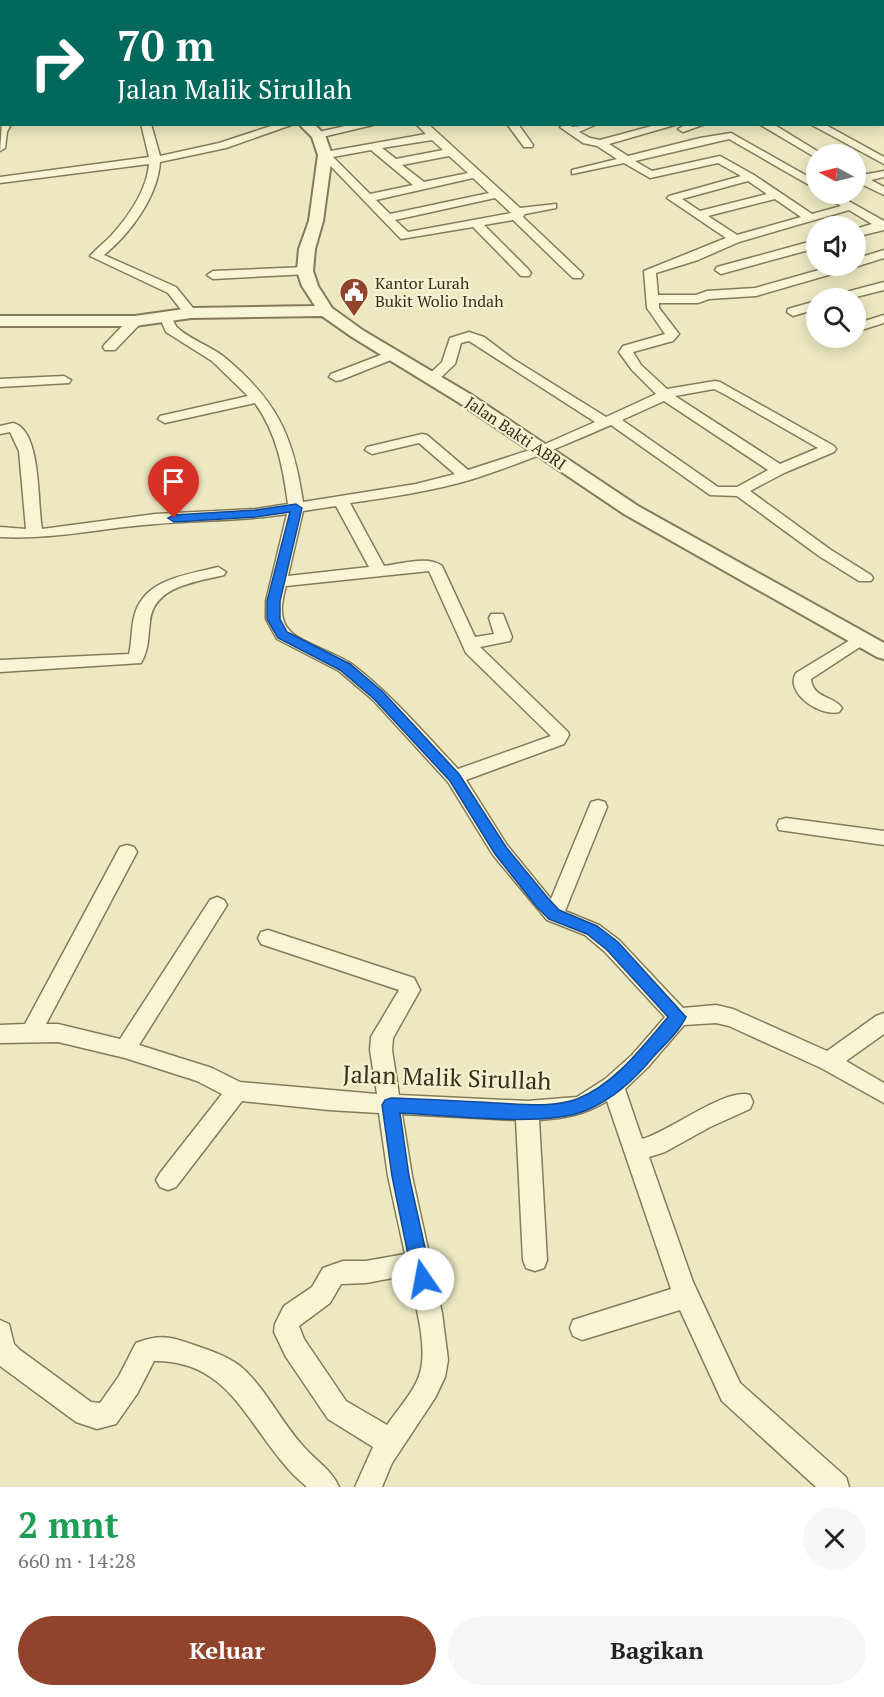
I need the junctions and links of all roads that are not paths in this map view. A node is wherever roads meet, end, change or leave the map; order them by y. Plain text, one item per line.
1 (146, 126) edge
2 (283, 126) edge
3 (354, 126) edge
4 (423, 126) edge
5 (514, 126) edge
6 (677, 126) edge
7 (768, 126) edge
8 (819, 126) edge
9 (566, 128) edge
10 (3, 129) edge
11 (319, 130) edge
12 (434, 136) junction
13 (696, 142) junction
14 (600, 143) junction
15 (528, 145) dead end
16 (374, 147) junction
17 (0, 148) edge
18 (806, 148) edge
19 (354, 151) junction
20 (452, 152) junction
21 (325, 155) junction
22 (720, 159) junction
23 (155, 160) junction
24 (627, 160) junction
25 (884, 161) edge
26 (394, 163) junction
27 (576, 172) dead end
28 (477, 174) junction
29 (884, 174) edge
30 (866, 176) edge
31 (750, 177) junction
32 (0, 180) edge
33 (806, 180) edge
34 (866, 182) edge
35 (421, 186) junction
36 (884, 192) edge
37 (498, 194) junction
38 (776, 195) junction
39 (368, 198) junction
40 (848, 204) edge
41 (552, 206) dead end
42 (852, 206) junction
43 (516, 214) junction
44 (697, 215) junction
45 (808, 216) edge
46 (813, 216) edge
47 (387, 218) junction
48 (806, 218) edge
49 (476, 224) junction
50 (883, 225) edge
51 (866, 230) edge
52 (735, 239) junction
53 (806, 247) edge
54 (884, 254) edge
55 (866, 260) edge
56 (721, 270) dead end
57 (305, 271) junction
58 (525, 273) dead end
59 (213, 275) dead end
60 (577, 275) dead end
61 (811, 276) edge
62 (884, 286) edge
63 (866, 291) edge
64 (652, 299) junction
65 (806, 308) edge
66 (326, 311) junction
67 (793, 312) dead end
68 (191, 313) junction
69 (165, 316) junction
70 (884, 319) edge
71 (0, 321) edge
72 (135, 321) junction
73 (866, 325) edge
74 (110, 347) dead end
75 (391, 355) junction
76 (336, 377) dead end
77 (431, 379) junction
78 (64, 380) dead end
79 (0, 383) edge
80 (665, 395) junction
81 (258, 398) junction
82 (165, 419) dead end
83 (608, 420) junction
84 (0, 430) edge
85 (372, 450) dead end
86 (541, 451) junction
87 (779, 470) junction
88 (466, 476) junction
89 (740, 490) junction
90 (341, 501) junction
91 (296, 508) junction
92 (0, 532) edge
93 (35, 534) junction
94 (218, 572) dead end
95 (380, 572) junction
96 (865, 578) dead end
97 (277, 582) junction
98 (497, 618) dead end
99 (860, 639) junction
100 (469, 644) junction
101 (884, 652) edge
102 (0, 666) edge
103 (833, 708) dead end
104 (454, 777) junction
105 (598, 807) dead end
106 (786, 825) dead end
107 (884, 838) edge
108 (127, 852) dead end
109 (218, 905) dead end
110 (554, 915) junction
111 (268, 938) dead end
112 (678, 1017) junction
113 (884, 1022) edge
114 (31, 1032) junction
115 (0, 1035) edge
116 (125, 1049) junction
117 (829, 1062) junction
118 (879, 1085) edge
119 (613, 1086) junction
120 (237, 1091) junction
121 (742, 1102) dead end
122 (391, 1105) junction
123 (527, 1111) junction
124 (636, 1150) junction
125 (168, 1180) dead end
126 (535, 1260) dead end
127 (419, 1262) junction
128 (687, 1296) junction
129 (582, 1328) dead end
130 (0, 1332) edge
131 (390, 1444) junction
132 (326, 1487) edge
133 (368, 1487) edge
134 (836, 1487) edge

1 - 23 street
2 - 23 street
3 - 11 street
4 - 12 street
5 - 15 street
6 - 13 street
6 - 14 street
7 - 18 street
8 - 25 street
9 - 14 street
10 - 17 street
11 - 19 street
11 - 21 street
12 - 16 street
12 - 20 street
13 - 22 street
13 - 24 street
13 - 33 street
14 - 24 street
16 - 19 street
16 - 26 street
19 - 21 street
20 - 26 street
20 - 28 street
21 - 39 street
21 - 57 street
22 - 24 street
22 - 31 street
23 - 32 street
23 - 68 street
24 - 27 street
26 - 35 street
28 - 35 street
28 - 37 street
29 - 30 street
31 - 38 street
31 - 44 street
34 - 36 street
35 - 39 street
37 - 43 street
37 - 47 street
38 - 44 street
38 - 45 street
39 - 47 street
40 - 42 street
41 - 43 street
42 - 46 street
42 - 50 street
43 - 49 street
43 - 60 street
44 - 52 street
47 - 49 street
48 - 52 street
49 - 58 street
50 - 51 street
52 - 64 street
53 - 56 street
54 - 55 street
57 - 59 street
57 - 66 street, Jalan Bakti ABRI
61 - 64 street
62 - 63 street
64 - 80 street
65 - 67 street
66 - 68 street
66 - 75 street, Jalan Bakti ABRI
68 - 69 street
69 - 72 street
69 - 81 street
70 - 73 street
71 - 72 street
72 - 74 street
75 - 76 street
75 - 77 street, Jalan Bakti ABRI
77 - 83 street
77 - 86 street, Jalan Bakti ABRI
78 - 79 street
80 - 83 street
80 - 87 street
80 - 87 street
81 - 82 street
81 - 91 street
83 - 86 street
83 - 89 street
84 - 93 street
85 - 88 street
86 - 88 street
86 - 99 street, Jalan Bakti ABRI
87 - 89 street
88 - 90 street
89 - 96 street
90 - 91 street
90 - 95 street
91 - 93 street
91 - 97 street
92 - 93 street
94 - 102 street
95 - 97 street
95 - 100 street
97 - 104 street
98 - 100 street
99 - 101 street, Jalan Bakti ABRI
99 - 103 street
100 - 104 street
104 - 110 street
105 - 110 street
106 - 107 street
108 - 114 street
109 - 116 street
110 - 112 street
111 - 122 street
112 - 117 street
112 - 119 street, Jalan Malik Sirullah
113 - 117 street
114 - 115 street, Jalan Malik Sirullah
114 - 116 street, Jalan Malik Sirullah
116 - 120 street, Jalan Malik Sirullah
117 - 118 street
119 - 123 street, Jalan Malik Sirullah
119 - 124 street
120 - 122 street, Jalan Malik Sirullah
120 - 125 street
121 - 124 street
122 - 123 street, Jalan Malik Sirullah
122 - 127 street
123 - 126 street
124 - 128 street
127 - 131 street
127 - 131 street
128 - 129 street
128 - 134 street
130 - 132 street
131 - 133 street

